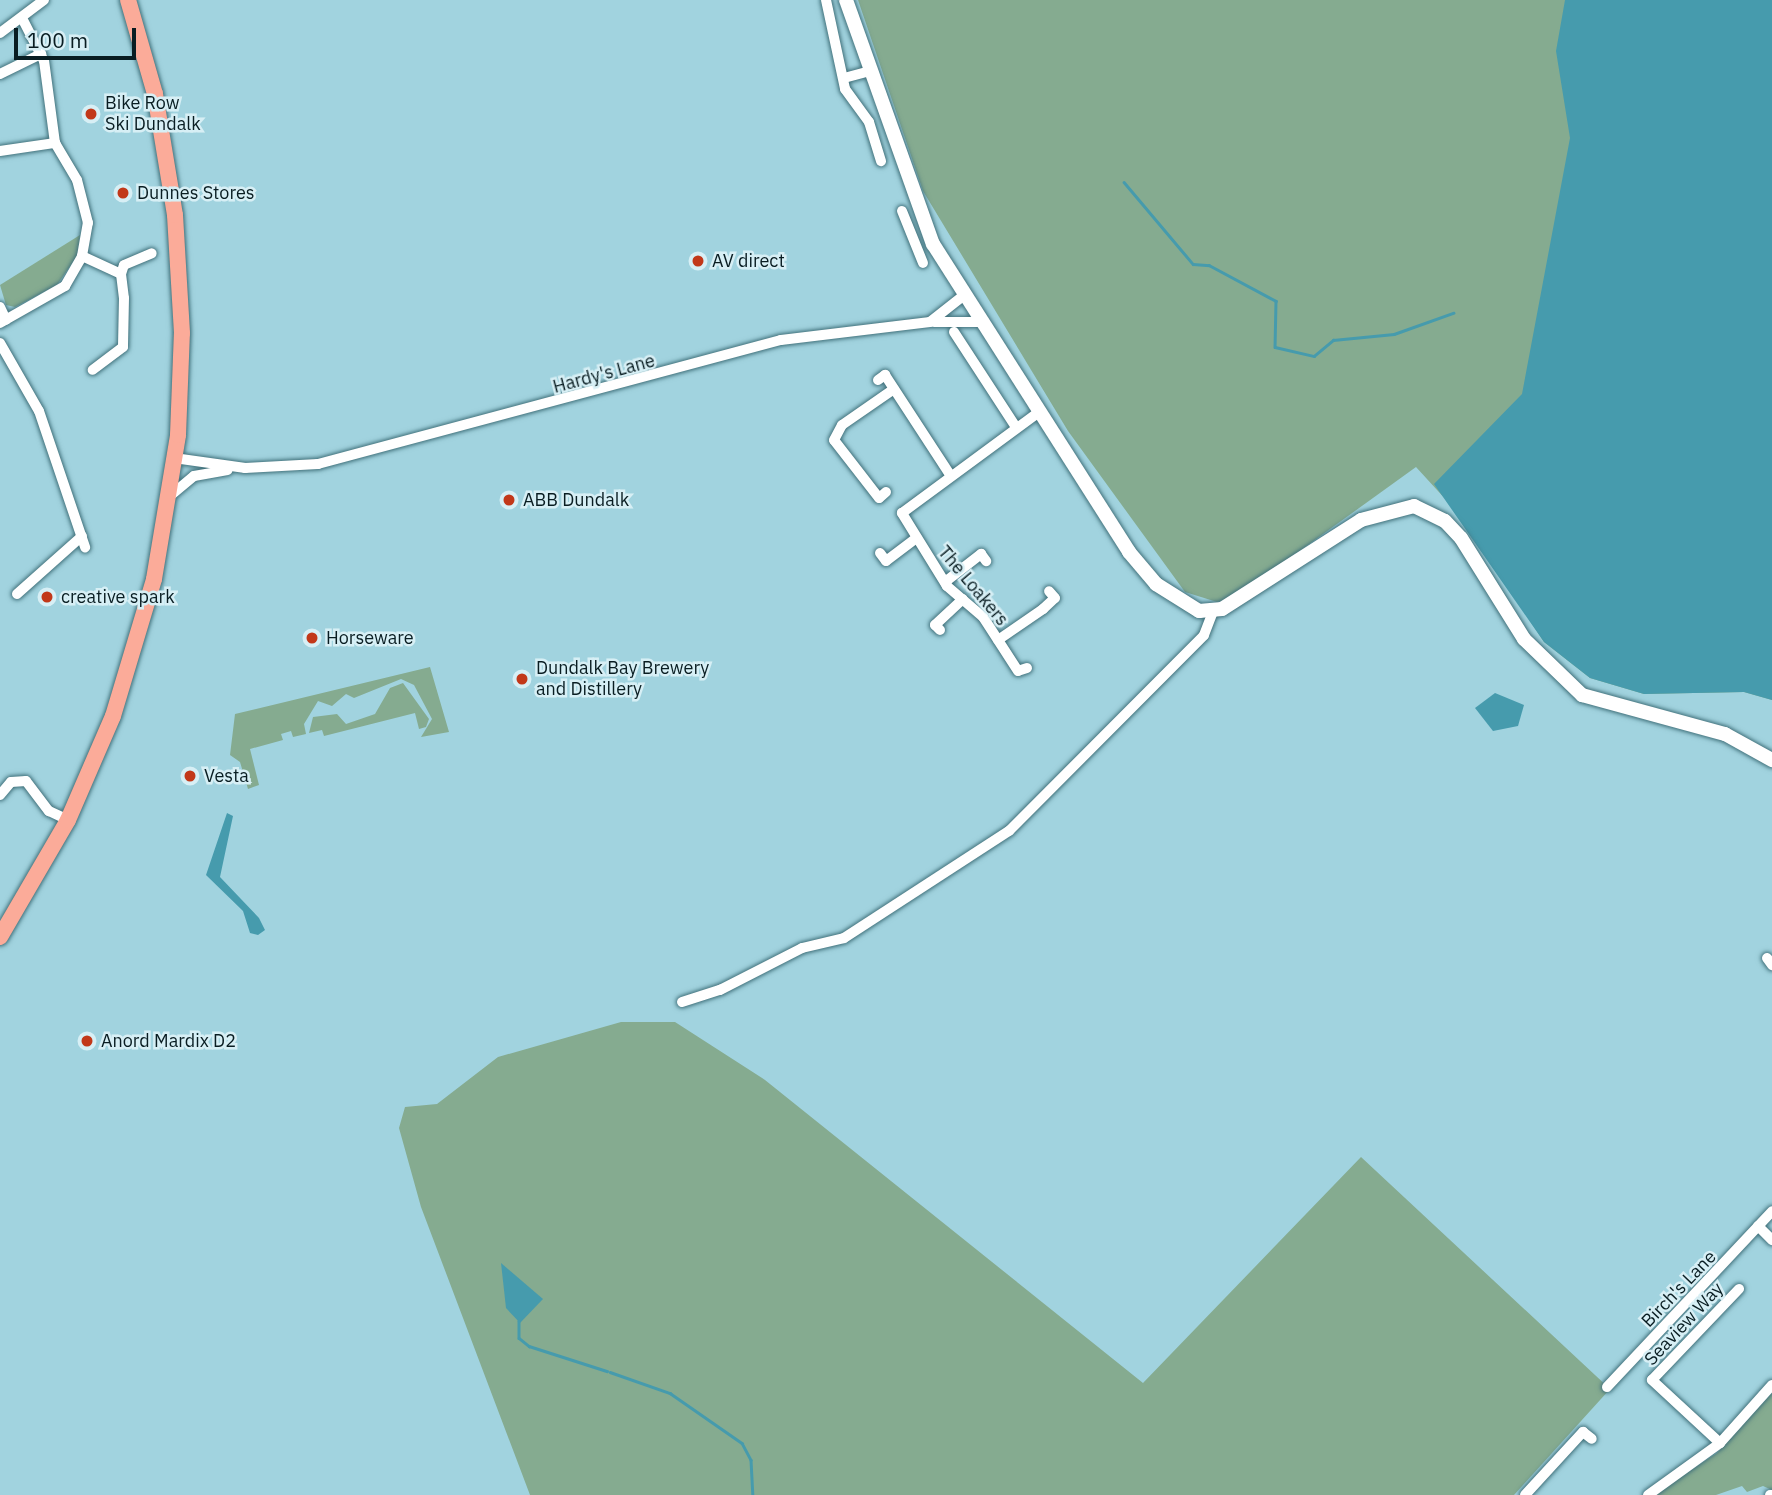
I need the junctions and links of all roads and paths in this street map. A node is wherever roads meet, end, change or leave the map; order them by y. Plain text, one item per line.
1 (44, 0) edge
2 (128, 0) edge
3 (826, 0) edge
4 (846, 0) edge
5 (22, 18) junction
6 (0, 33) edge
7 (41, 54) junction
8 (871, 71) junction
9 (0, 74) edge
10 (844, 78) junction
11 (55, 143) junction
12 (0, 151) edge
13 (881, 162) dead end
14 (902, 211) dead end
15 (930, 238) junction
16 (913, 242) junction
17 (152, 253) dead end
18 (80, 261) junction
19 (923, 263) dead end
20 (121, 274) junction
21 (963, 296) junction
22 (0, 307) edge
23 (3, 322) edge
24 (980, 322) junction
25 (930, 323) junction
26 (954, 332) dead end
27 (0, 343) edge
28 (93, 370) dead end
29 (878, 380) dead end
30 (894, 389) junction
31 (1039, 412) junction
32 (1016, 427) junction
33 (174, 458) junction
34 (245, 468) junction
35 (949, 474) junction
36 (886, 492) dead end
37 (168, 498) junction
38 (915, 539) junction
39 (880, 554) dead end
40 (986, 561) dead end
41 (945, 582) junction
42 (1049, 591) dead end
43 (17, 594) dead end
44 (963, 599) junction
45 (1213, 611) junction
46 (940, 630) dead end
47 (998, 640) junction
48 (1027, 668) dead end
49 (1772, 760) edge
50 (0, 795) edge
51 (68, 820) junction
52 (0, 937) edge
53 (682, 1002) dead end
54 (1772, 1211) edge
55 (1758, 1226) junction
56 (1772, 1240) edge
57 (1739, 1289) dead end
58 (1772, 1385) edge
59 (1607, 1387) dead end
60 (1591, 1439) dead end
61 (1720, 1443) junction
62 (1525, 1495) edge
63 (1648, 1495) edge

1 - 5 street
2 - 33 main road
3 - 10 street
4 - 8 main road
5 - 6 street
5 - 7 street
7 - 9 street
7 - 11 street
8 - 10 street
8 - 15 main road
10 - 13 street
11 - 12 street
11 - 18 street
14 - 16 street
15 - 16 street
15 - 21 main road
16 - 19 street
17 - 20 street
18 - 20 street
18 - 23 street
20 - 28 street
21 - 24 main road
21 - 25 street
22 - 23 street
24 - 25 street, Hardy's Lane
24 - 31 main road
25 - 34 street, Hardy's Lane
26 - 32 street
27 - 43 street
29 - 30 street
30 - 35 street
30 - 36 street
31 - 32 street, The Loakers
31 - 45 main road
32 - 35 street, The Loakers
33 - 34 street, Hardy's Lane
33 - 37 main road
34 - 37 street, Hardy's Lane
35 - 38 street, The Loakers
37 - 51 main road
38 - 39 street
38 - 41 street, The Loakers
40 - 41 street
41 - 44 street, The Loakers
42 - 47 street
44 - 46 street
44 - 47 street, The Loakers
45 - 49 main road
45 - 53 street
47 - 48 street, The Loakers
50 - 51 street
51 - 52 main road
54 - 55 street, Birch's Lane
55 - 56 street
55 - 59 street, Birch's Lane
57 - 61 street, Seaview Way
58 - 61 street
60 - 62 street
61 - 63 street

